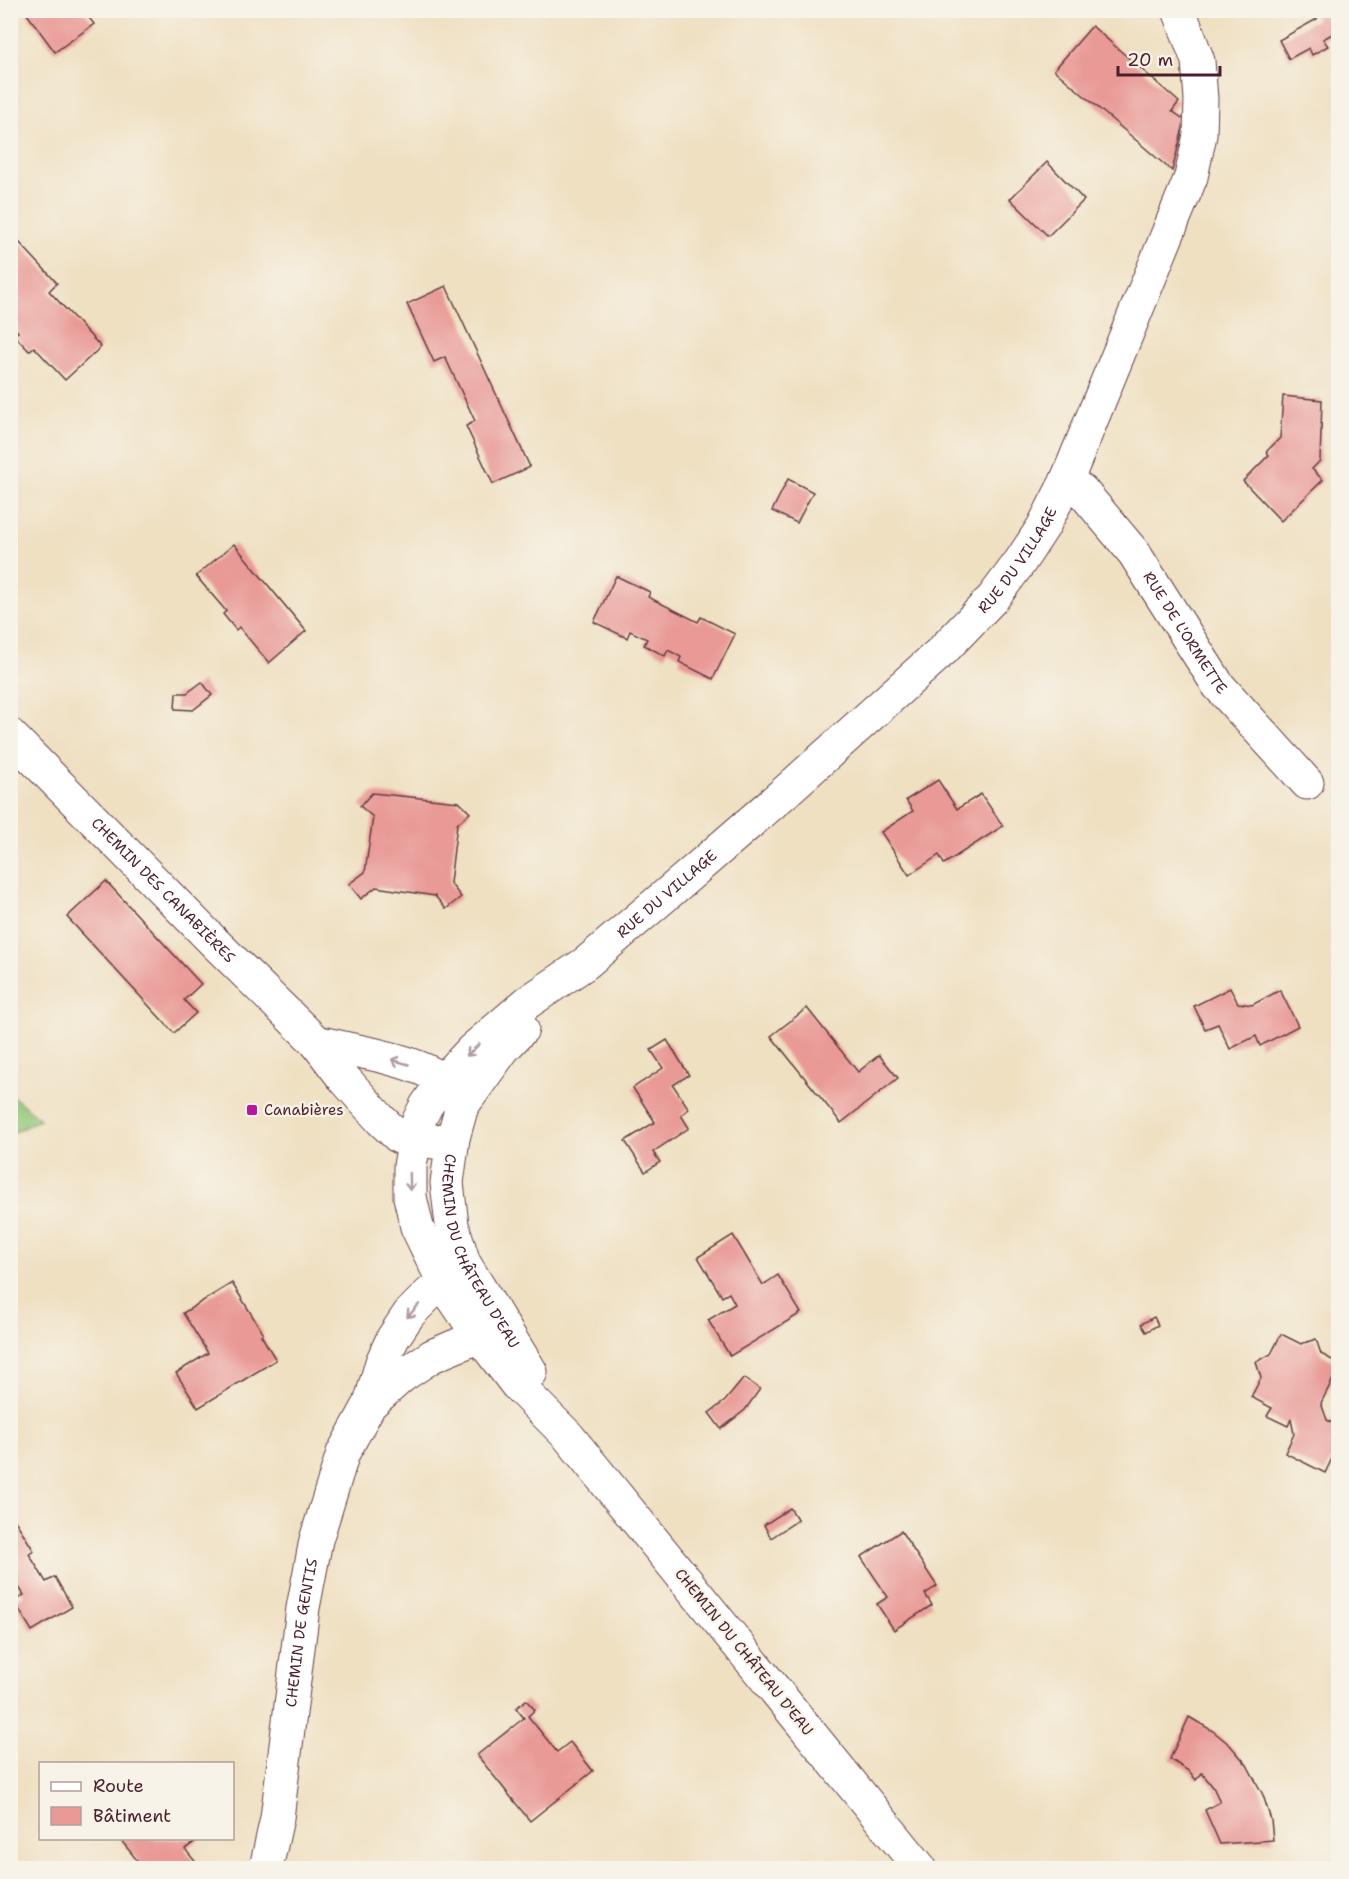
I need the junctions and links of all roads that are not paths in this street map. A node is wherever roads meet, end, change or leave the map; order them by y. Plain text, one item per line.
1 (1179, 10) edge
2 (1066, 482) junction
3 (10, 735) edge
4 (1306, 783) dead end
5 (586, 963) junction
6 (316, 1042) junction
7 (434, 1093) junction
8 (457, 1122) junction
9 (414, 1140) junction
10 (446, 1287) junction
11 (483, 1295) junction
12 (477, 1333) junction
13 (370, 1404) junction
14 (568, 1436) junction
15 (266, 1869) edge
16 (921, 1869) edge

1 - 2 street, RUE DU VILLAGE
2 - 4 street, RUE DE L'ORMETTE
2 - 5 street, RUE DU VILLAGE
3 - 6 street, CHEMIN DES CANABIÈRES
5 -> 7 street, RUE DU VILLAGE
5 - 8 street, RUE DU VILLAGE
7 -> 6 street
6 - 9 street, CHEMIN DES CANABIÈRES
7 - 8 street
7 - 9 street, CHEMIN DU CHÂTEAU D'EAU
8 - 9 street, CHEMIN DES CANABIÈRES
8 - 11 street, CHEMIN DU CHÂTEAU D'EAU
9 -> 10 street, CHEMIN DU CHÂTEAU D'EAU
10 - 11 street
10 - 12 street, CHEMIN DU CHÂTEAU D'EAU
10 -> 13 street, CHEMIN DE GENTIS
11 - 12 street
11 - 14 street, CHEMIN DU CHÂTEAU D'EAU
12 - 13 street, CHEMIN DE GENTIS
12 - 14 street, CHEMIN DU CHÂTEAU D'EAU
13 - 15 street, CHEMIN DE GENTIS
14 - 16 street, CHEMIN DU CHÂTEAU D'EAU

